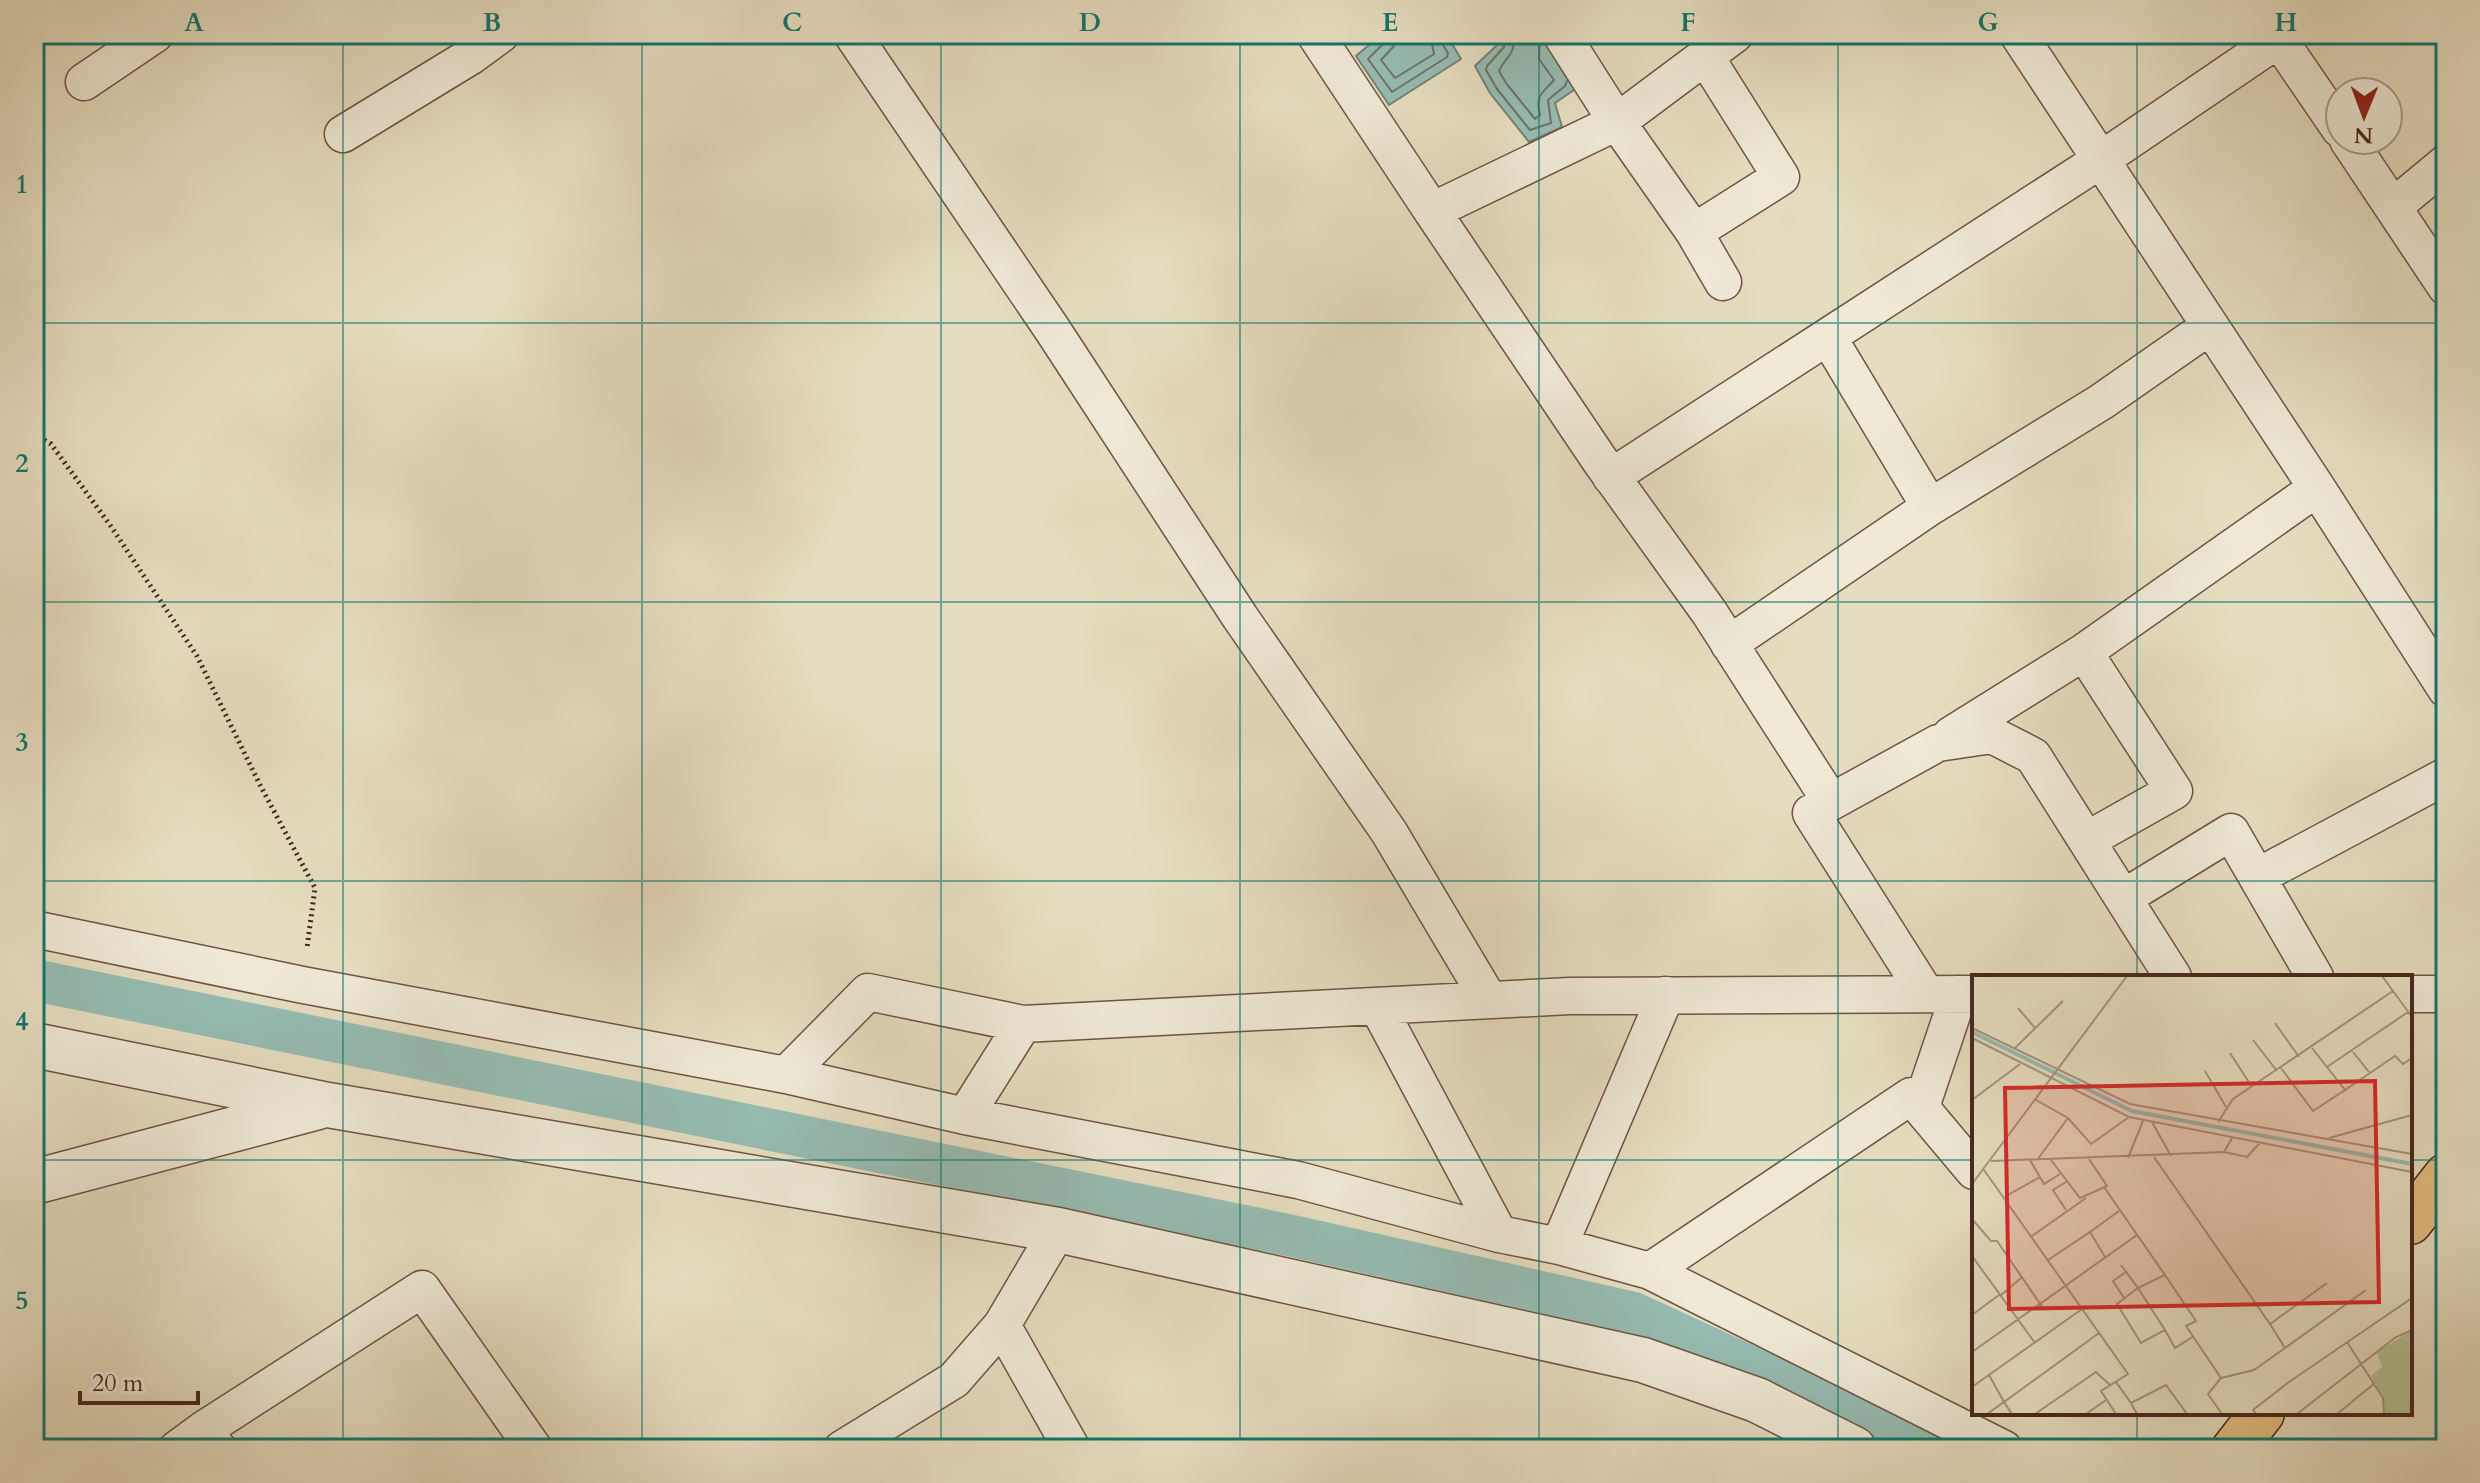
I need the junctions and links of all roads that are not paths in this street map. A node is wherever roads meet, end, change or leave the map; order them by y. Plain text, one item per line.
1 (155, 34) edge
2 (501, 34) edge
3 (852, 34) edge
4 (1315, 34) edge
5 (1561, 34) edge
6 (1735, 34) edge
7 (2018, 34) edge
8 (2280, 36) edge
9 (1705, 56) junction
10 (84, 82) dead end
11 (2324, 104) edge
12 (1617, 122) junction
13 (343, 134) dead end
14 (2359, 156) edge
15 (2102, 159) junction
16 (2446, 163) edge
17 (2393, 207) junction
18 (1432, 211) junction
19 (1694, 232) junction
20 (1723, 282) dead end
21 (2446, 287) edge
22 (2210, 326) junction
23 (1828, 337) junction
24 (1611, 477) junction
25 (2317, 488) junction
26 (1930, 507) junction
27 (1729, 644) junction
28 (2084, 652) junction
29 (2446, 689) edge
30 (1938, 743) junction
31 (2446, 776) edge
32 (1831, 802) junction
33 (2087, 840) junction
34 (2257, 877) junction
35 (2123, 898) junction
36 (34, 929) edge
37 (2172, 975) edge
38 (2314, 975) edge
39 (1953, 994) edge
40 (2412, 994) edge
41 (2446, 994) edge
42 (1666, 995) junction
43 (1489, 1000) junction
44 (1378, 1007) junction
45 (1023, 1024) junction
46 (34, 1045) edge
47 (786, 1075) junction
48 (328, 1105) junction
49 (1921, 1107) junction
50 (965, 1116) junction
51 (1972, 1169) edge
52 (2446, 1176) edge
53 (34, 1182) edge
54 (2412, 1219) edge
55 (1058, 1230) junction
56 (1499, 1234) junction
57 (1559, 1246) junction
58 (1650, 1271) junction
59 (1002, 1325) junction
60 (2260, 1415) edge
61 (199, 1443) edge
62 (534, 1449) edge
63 (842, 1449) edge
64 (1072, 1449) edge
65 (1854, 1449) edge
66 (2004, 1449) edge
67 (2234, 1449) edge

1 - 10 street
2 - 13 street
3 - 43 street
4 - 18 street
5 - 12 street
6 - 9 street
7 - 15 street
8 - 11 street
8 - 15 street
9 - 12 street
9 - 19 street
12 - 18 street
12 - 19 street
14 - 17 street
15 - 22 street
15 - 23 street
16 - 17 street
17 - 21 street
18 - 24 street
19 - 20 street
22 - 25 street
22 - 26 street
23 - 24 street
23 - 26 street
24 - 27 street
25 - 28 street
25 - 29 street
26 - 27 street
27 - 32 street
28 - 30 street
28 - 33 street
30 - 32 street
30 - 33 street
31 - 34 street
32 - 39 street
33 - 35 street
34 - 35 street
34 - 38 street
35 - 37 street
36 - 47 street
39 - 42 street
39 - 49 street
40 - 41 street
42 - 43 street
42 - 57 street
43 - 44 street
44 - 45 street
44 - 56 street
45 - 47 street
45 - 50 street
46 - 48 street
47 - 50 street
48 - 53 street
48 - 55 street
49 - 51 street
49 - 58 street
50 - 56 street
52 - 54 main road
55 - 59 street
55 - 65 street
56 - 57 street
57 - 58 street
58 - 66 street
59 - 63 street
59 - 64 street
60 - 67 main road
61 - 62 street

